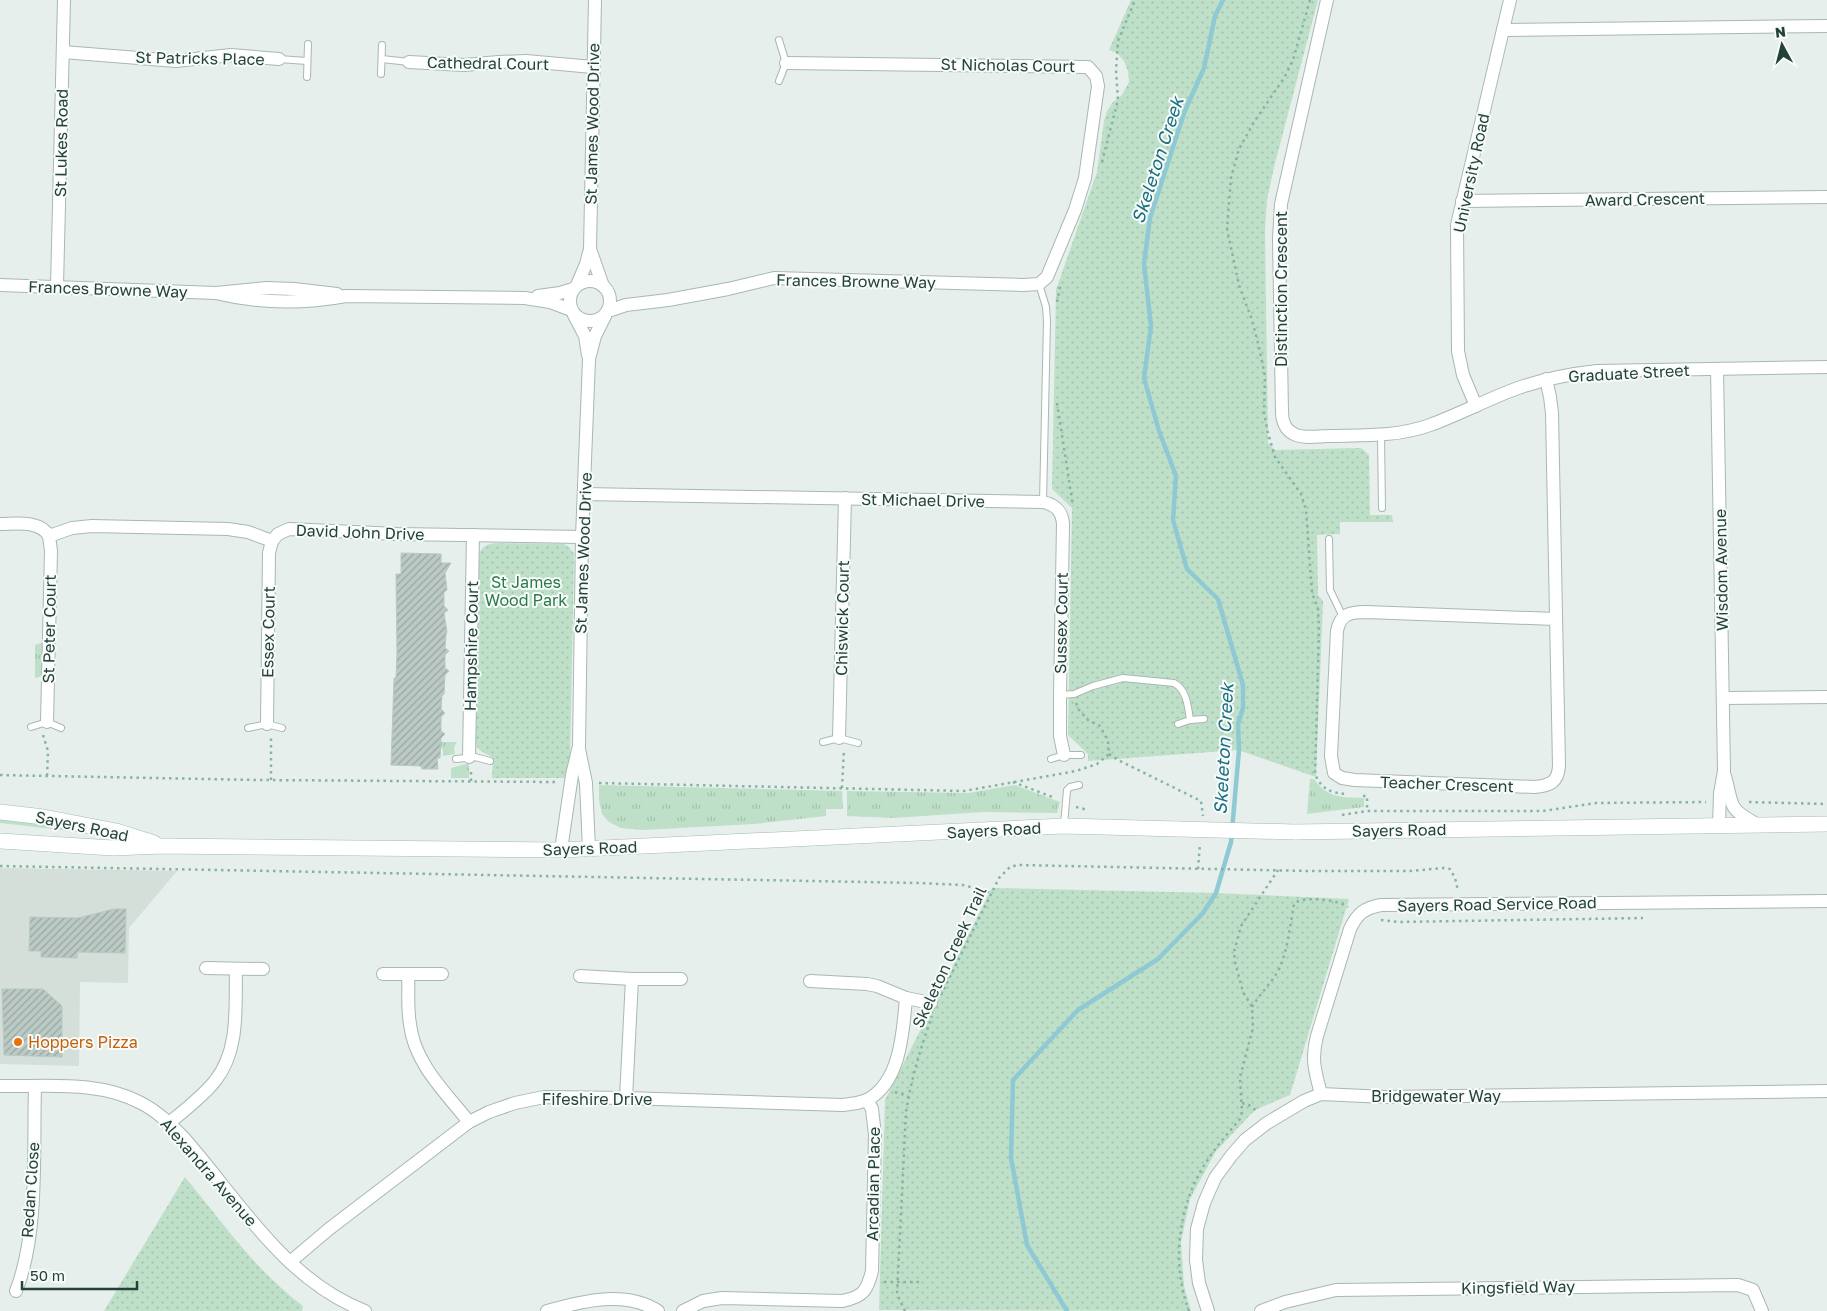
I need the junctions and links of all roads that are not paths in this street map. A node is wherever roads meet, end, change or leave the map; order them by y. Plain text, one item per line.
1 (64, 0) edge
2 (595, 0) edge
3 (1328, 0) edge
4 (1510, 0) edge
5 (1827, 26) edge
6 (1503, 30) junction
7 (779, 40) dead end
8 (308, 44) dead end
9 (382, 45) dead end
10 (63, 52) junction
11 (279, 59) joint
12 (382, 59) junction
13 (307, 61) junction
14 (409, 62) joint
15 (786, 63) junction
16 (593, 67) junction
17 (381, 74) dead end
18 (307, 77) dead end
19 (780, 81) dead end
20 (1827, 197) edge
21 (1462, 202) junction
22 (590, 249) junction
23 (1039, 284) junction
24 (0, 285) edge
25 (57, 286) junction
26 (575, 287) junction
27 (605, 288) junction
28 (525, 298) junction
29 (646, 302) junction
30 (573, 313) junction
31 (606, 313) junction
32 (590, 360) junction
33 (1827, 367) edge
34 (1717, 369) junction
35 (1546, 379) junction
36 (1476, 406) junction
37 (1289, 431) joint
38 (1381, 435) junction
39 (584, 494) junction
40 (844, 498) junction
41 (1043, 502) junction
42 (1382, 508) dead end
43 (0, 524) edge
44 (473, 535) junction
45 (49, 536) junction
46 (582, 538) junction
47 (1329, 539) dead end
48 (272, 541) junction
49 (1343, 617) junction
50 (1555, 619) junction
51 (1060, 695) junction
52 (1827, 697) edge
53 (1724, 698) junction
54 (1190, 720) junction
55 (1204, 720) dead end
56 (45, 723) junction
57 (269, 724) junction
58 (1178, 724) dead end
59 (31, 727) dead end
60 (61, 728) dead end
61 (248, 728) dead end
62 (282, 728) dead end
63 (842, 738) junction
64 (823, 742) dead end
65 (858, 743) dead end
66 (579, 746) junction
67 (1064, 755) junction
68 (1081, 755) dead end
69 (469, 757) junction
70 (1051, 759) dead end
71 (456, 760) dead end
72 (490, 761) dead end
73 (1079, 786) dead end
74 (1725, 802) junction
75 (0, 812) edge
76 (1827, 824) edge
77 (1758, 825) junction
78 (1064, 826) junction
79 (1719, 826) junction
80 (0, 841) edge
81 (162, 846) junction
82 (589, 849) junction
83 (561, 850) junction
84 (1827, 901) edge
85 (206, 968) dead end
86 (236, 969) junction
87 (263, 969) dead end
88 (383, 974) dead end
89 (408, 974) junction
90 (442, 974) dead end
91 (580, 976) dead end
92 (632, 979) junction
93 (681, 979) dead end
94 (810, 981) dead end
95 (906, 998) junction
96 (935, 1004) road end
97 (0, 1086) edge
98 (35, 1087) junction
99 (1827, 1092) edge
100 (1321, 1094) junction
101 (626, 1098) junction
102 (867, 1100) junction
103 (469, 1122) junction
104 (170, 1123) junction
105 (290, 1262) junction
106 (16, 1291) dead end
107 (364, 1311) edge
108 (547, 1311) edge
109 (658, 1311) edge
110 (683, 1311) edge
111 (1208, 1311) edge
112 (1262, 1311) edge
113 (1762, 1311) edge

1 - 10 street, St Lukes Road
2 - 16 street, St James Wood Drive
3 - 37 street, Distinction Crescent
4 - 6 street, University Road
5 - 6 street
6 - 21 street, University Road
7 - 15 lane
8 - 13 lane
9 - 12 lane
10 - 11 street, St Patricks Place
10 - 25 street, St Lukes Road
11 - 13 lane, St Patricks Place
12 - 14 lane, Cathedral Court
12 - 17 lane
13 - 18 lane
14 - 16 street, Cathedral Court
15 - 19 lane
15 - 23 street, St Nicholas Court
16 - 22 street, St James Wood Drive
20 - 21 street, Award Crescent
21 - 36 street, University Road
22 - 26 street, St James Wood Drive
22 - 27 street, St James Wood Drive
23 - 29 street, Frances Browne Way
23 - 41 lane
24 - 25 street, Frances Browne Way
25 - 28 street, Frances Browne Way
26 - 27 street
26 - 28 street, Frances Browne Way
26 - 30 street
27 - 29 street, Frances Browne Way
27 - 31 street
28 - 30 street, Frances Browne Way
29 - 31 street, Frances Browne Way
30 - 31 street
30 - 32 street, St James Wood Drive
31 - 32 street, St James Wood Drive
32 - 39 street, St James Wood Drive
33 - 34 street, Graduate Street
34 - 35 street, Graduate Street
34 - 53 street, Wisdom Avenue
35 - 36 street, Graduate Street
35 - 50 street, Teacher Crescent
36 - 38 street, Graduate Street
37 - 38 street, Graduate Street
38 - 42 lane
39 - 40 street, St Michael Drive
39 - 46 street, St James Wood Drive
40 - 41 street, St Michael Drive
40 - 63 street, Chiswick Court
41 - 51 street, Sussex Court
43 - 45 street
44 - 46 street, David John Drive
44 - 48 street, David John Drive
44 - 69 street, Hampshire Court
45 - 48 street, David John Drive
45 - 56 street, St Peter Court
46 - 66 street, St James Wood Drive
47 - 49 lane
48 - 57 street, Essex Court
49 - 50 street
49 - 50 street, Teacher Crescent
51 - 54 lane
51 - 67 street, Sussex Court
52 - 53 street
53 - 74 street, Wisdom Avenue
54 - 55 lane
54 - 58 lane
56 - 59 lane
56 - 60 lane
57 - 61 lane
57 - 62 lane
63 - 64 lane
63 - 65 lane
66 - 82 street, St James Wood Drive
66 - 83 street, St James Wood Drive
67 - 68 lane
67 - 70 lane
69 - 71 lane
69 - 72 lane
73 - 78 lane
74 - 77 street
74 - 79 street, Wisdom Avenue
75 - 81 main road, Sayers Road
76 - 77 main road, Sayers Road
77 - 79 main road, Sayers Road
78 - 79 main road, Sayers Road, bridge
78 - 82 main road, Sayers Road
80 - 81 main road, Sayers Road
81 - 83 main road, Sayers Road
82 - 83 main road, Sayers Road
84 - 100 street, Sayers Road Service Road
85 - 86 street
86 - 87 street
86 - 104 street
88 - 89 street
89 - 90 street
89 - 103 street
91 - 92 street
92 - 93 street
92 - 101 street
94 - 95 street
95 - 96 street
95 - 102 street
97 - 98 street, Alexandra Avenue
98 - 104 street, Alexandra Avenue
98 - 106 street, Redan Close
99 - 100 street, Bridgewater Way
100 - 111 street, Bridgewater Way
101 - 102 street, Fifeshire Drive
101 - 103 street, Fifeshire Drive
102 - 110 street, Arcadian Place
103 - 105 street, Fifeshire Drive
104 - 105 street, Alexandra Avenue
105 - 107 street, Alexandra Avenue
108 - 109 street
112 - 113 street, Kingsfield Way

